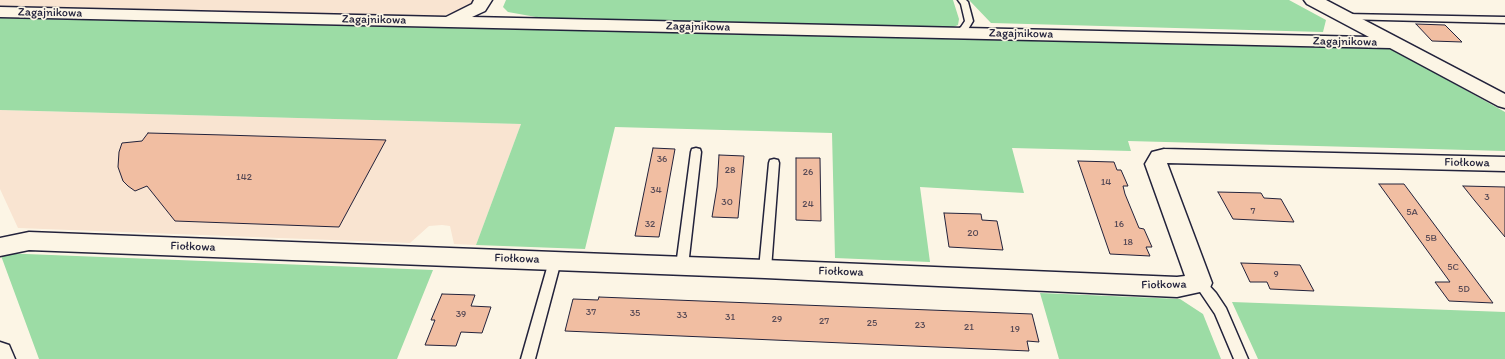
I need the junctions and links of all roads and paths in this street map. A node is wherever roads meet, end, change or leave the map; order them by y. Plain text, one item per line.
1 (483, 0) edge
2 (962, 0) edge
3 (1313, 0) edge
4 (0, 12) edge
5 (1345, 17) junction
6 (1505, 20) edge
7 (448, 22) junction
8 (958, 33) junction
9 (1395, 43) junction
10 (1505, 102) edge
11 (696, 152) dead end
12 (774, 163) dead end
13 (1505, 164) edge
14 (0, 247) edge
15 (555, 261) junction
16 (682, 266) junction
17 (765, 269) junction
18 (1200, 284) junction
19 (0, 353) edge
20 (2, 359) edge
21 (528, 359) edge
22 (1241, 359) edge

1 - 7 street
2 - 8 lane
3 - 5 street
4 - 7 street, Zagajnikowa
5 - 6 lane
5 - 9 street
7 - 8 street, Zagajnikowa
8 - 9 street, Zagajnikowa
9 - 10 street
11 - 16 lane
12 - 17 lane
13 - 18 street, Fiołkowa
14 - 15 street, Fiołkowa
15 - 16 street, Fiołkowa
15 - 21 lane
16 - 17 street, Fiołkowa
17 - 18 street, Fiołkowa
18 - 22 lane
19 - 20 street

